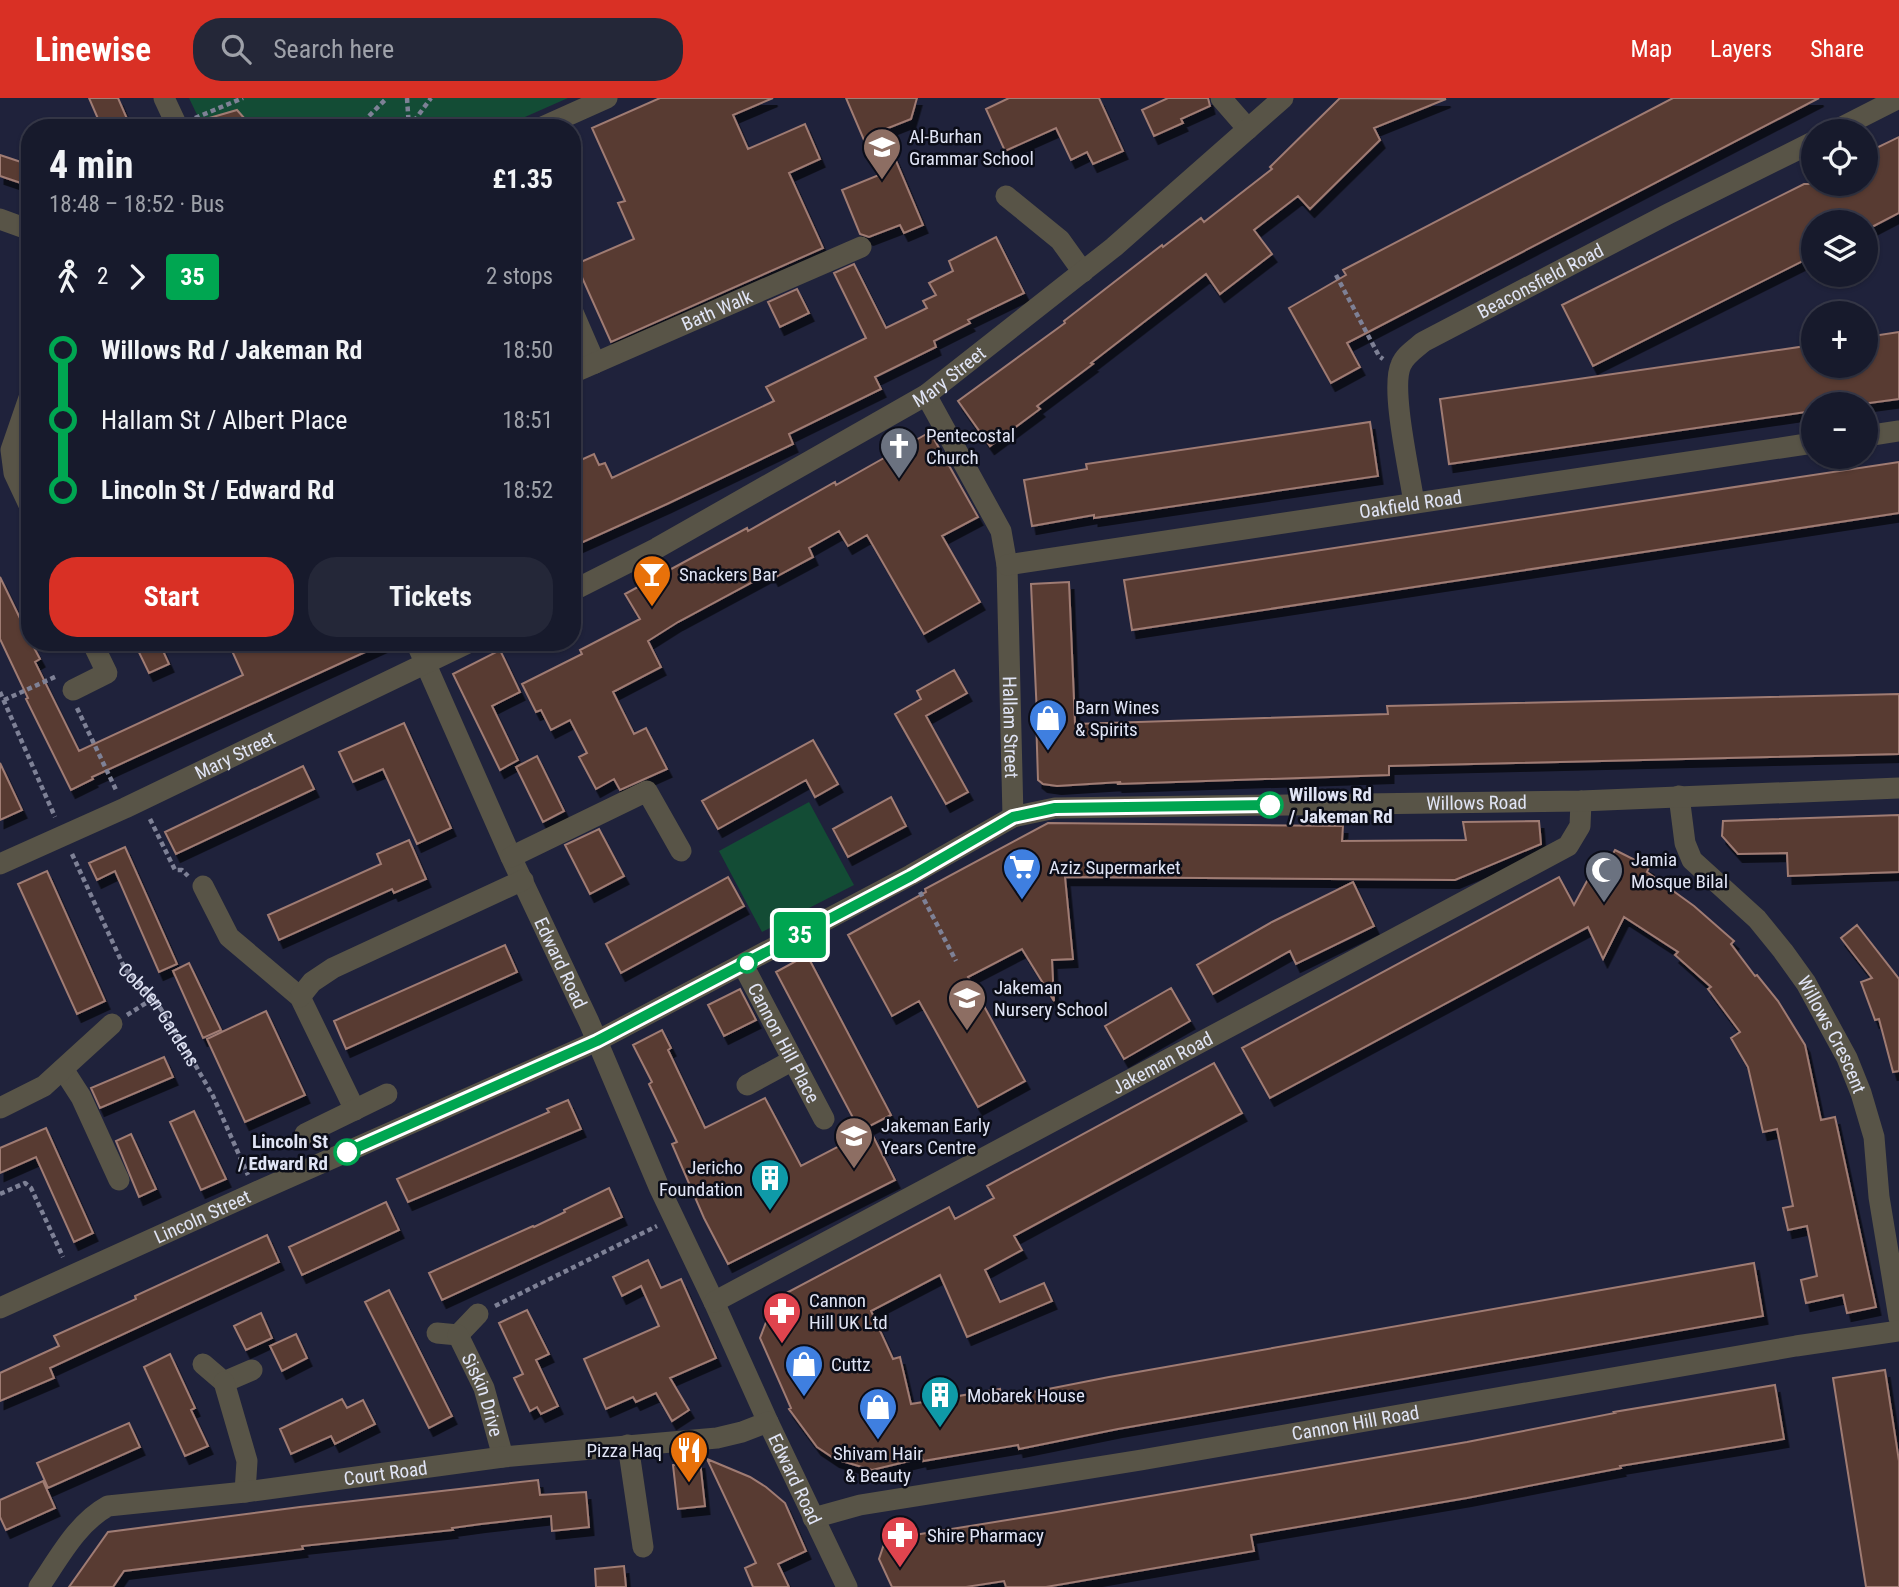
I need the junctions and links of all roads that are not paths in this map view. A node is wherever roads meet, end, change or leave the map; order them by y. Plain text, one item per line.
1 (164, 98) edge
2 (607, 98) edge
3 (1222, 98) edge
4 (1283, 98) edge
5 (1899, 99) edge
6 (174, 119) edge
7 (560, 119) edge
8 (1858, 119) edge
9 (1248, 129) junction
10 (1801, 148) edge
11 (1006, 196) dead end
12 (0, 219) edge
13 (21, 227) edge
14 (861, 247) dead end
15 (1083, 272) junction
16 (581, 331) edge
17 (595, 363) junction
18 (581, 369) edge
19 (926, 395) junction
20 (21, 421) edge
21 (1899, 430) edge
22 (1878, 434) edge
23 (1801, 445) edge
24 (21, 488) edge
25 (1414, 503) junction
26 (1007, 565) junction
27 (581, 586) edge
28 (96, 651) edge
29 (420, 651) edge
30 (452, 651) edge
31 (426, 664) junction
32 (73, 690) road end
33 (1899, 788) edge
34 (1679, 796) junction
35 (1581, 801) junction
36 (1013, 817) junction
37 (681, 852) dead end
38 (511, 857) junction
39 (0, 864) edge
40 (523, 880) junction
41 (203, 886) road end
42 (743, 965) junction
43 (300, 997) junction
44 (112, 1024) road end
45 (597, 1041) junction
46 (793, 1059) junction
47 (63, 1069) junction
48 (747, 1085) dead end
49 (387, 1094) dead end
50 (0, 1108) edge
51 (355, 1110) junction
52 (824, 1119) dead end
53 (305, 1134) dead end
54 (119, 1180) dead end
55 (714, 1302) junction
56 (0, 1308) edge
57 (478, 1314) road end
58 (1899, 1318) edge
59 (1899, 1331) edge
60 (203, 1364) dead end
61 (252, 1370) dead end
62 (224, 1382) junction
63 (768, 1422) junction
64 (628, 1445) junction
65 (503, 1457) junction
66 (245, 1492) junction
67 (813, 1518) junction
68 (643, 1547) dead end
69 (39, 1587) edge
70 (847, 1587) edge

1 - 6 street
2 - 7 street
3 - 9 street
4 - 9 street, Mary Street
5 - 8 street
9 - 15 street, Mary Street
10 - 25 street, Beaconsfield Road
11 - 15 street
12 - 13 street
14 - 17 street, Bath Walk
15 - 19 street, Mary Street
16 - 17 street
17 - 18 street, Bath Walk
19 - 26 street, Hallam Street
19 - 27 street, Mary Street
20 - 24 street
21 - 22 street
23 - 25 street, Oakfield Road
25 - 26 street, Oakfield Road
26 - 36 street, Hallam Street
28 - 32 street
29 - 31 street, Edward Road
30 - 31 street, Mary Street
31 - 38 street, Edward Road
31 - 39 street, Mary Street
33 - 34 street, Willows Road
34 - 35 street, Willows Road
34 - 58 street, Willows Crescent
35 - 36 street, Willows Road
35 - 55 street, Jakeman Road
36 - 42 street
37 - 38 street
38 - 40 street, Edward Road
40 - 43 street
40 - 45 street, Edward Road
41 - 43 street
42 - 45 street
42 - 46 street, Cannon Hill Place
43 - 51 street
44 - 47 street
45 - 55 street, Edward Road
45 - 56 street, Lincoln Street
46 - 48 street
46 - 52 street, Cannon Hill Place
47 - 50 street
47 - 54 street
49 - 51 street
51 - 53 street
55 - 63 street, Edward Road
57 - 65 street, Siskin Drive
59 - 67 street, Cannon Hill Road
60 - 62 street
61 - 62 street
62 - 66 street
63 - 64 street, Court Road
63 - 67 street, Edward Road
64 - 65 street, Court Road
64 - 68 street
65 - 66 street, Court Road
66 - 69 street, Court Road
67 - 70 street, Edward Road

